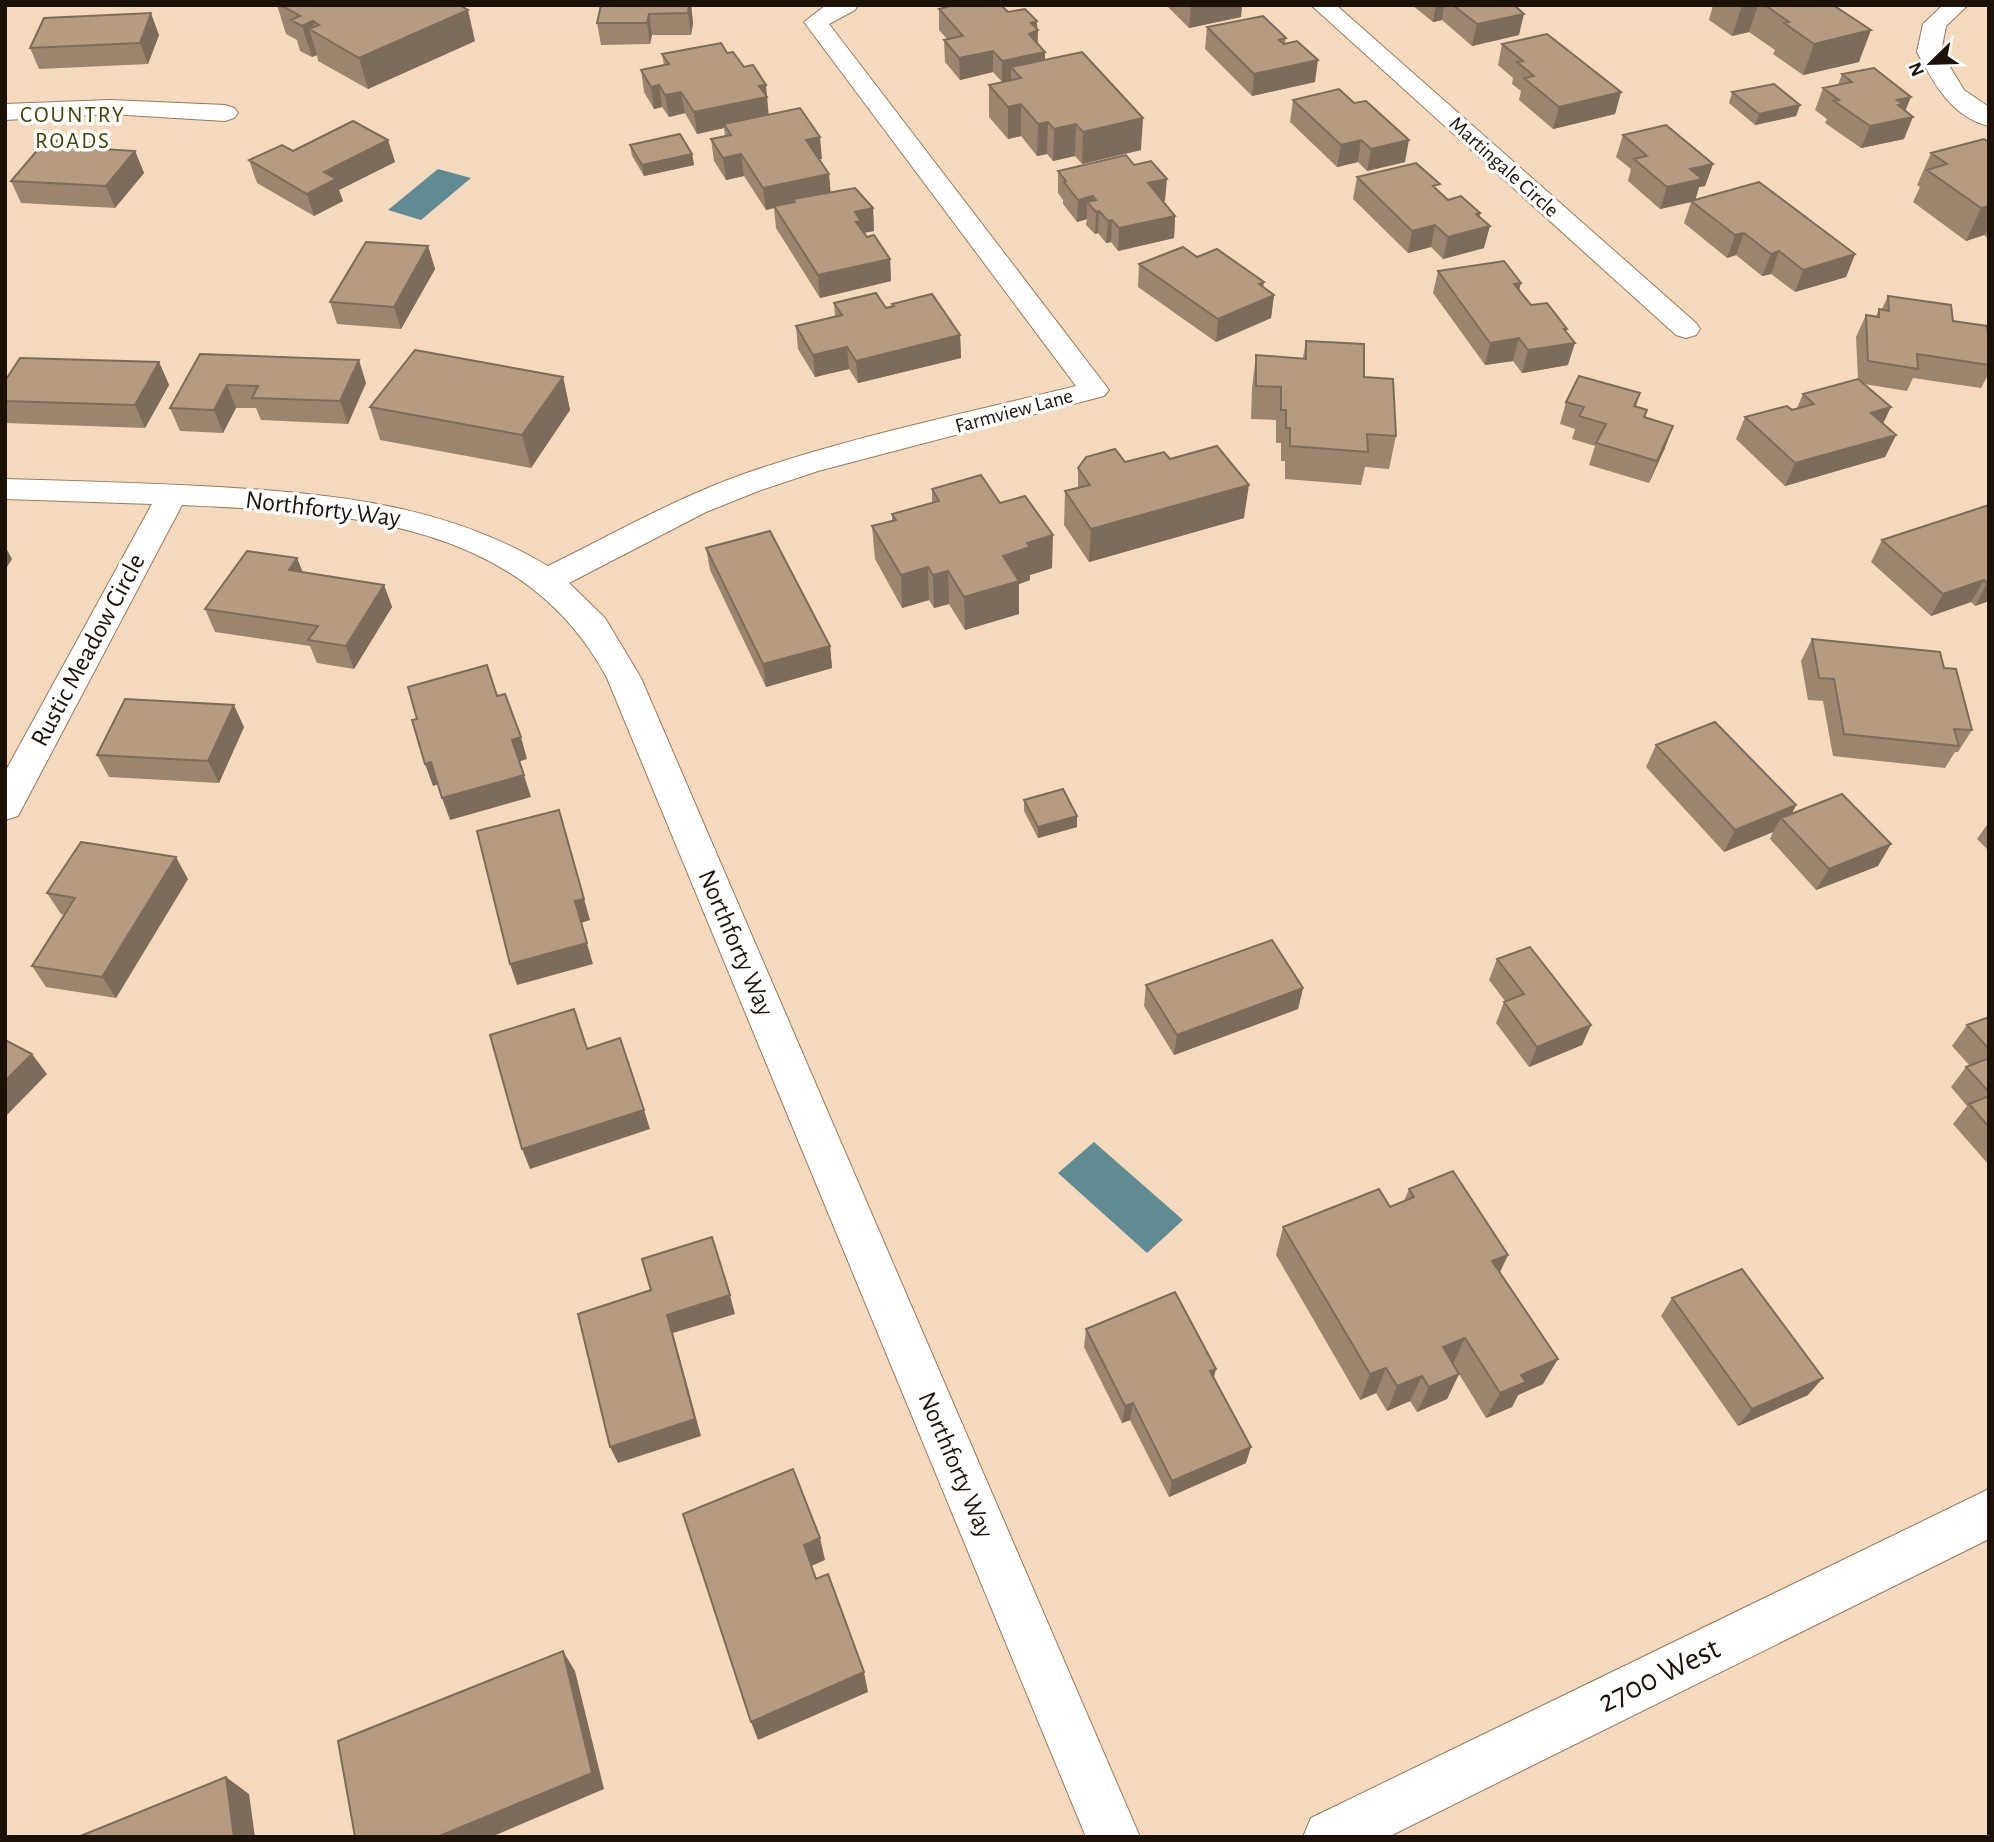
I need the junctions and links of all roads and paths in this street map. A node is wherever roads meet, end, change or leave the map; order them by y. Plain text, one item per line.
1 (847, 5) edge
2 (1322, 5) edge
3 (1956, 5) edge
4 (5, 112) edge
5 (225, 113) dead end
6 (1989, 119) edge
7 (1686, 329) dead end
8 (5, 489) edge
9 (173, 495) junction
10 (546, 581) junction
11 (5, 806) edge
12 (1989, 1513) edge
13 (1114, 1837) edge
14 (1330, 1837) edge

1 - 10 street, Farmview Lane
2 - 7 street, Martingale Circle
3 - 6 street
4 - 5 street
8 - 9 street, Northforty Way
9 - 10 street, Northforty Way
9 - 11 street, Rustic Meadow Circle
10 - 13 street, Northforty Way
12 - 14 street, 2700 West

